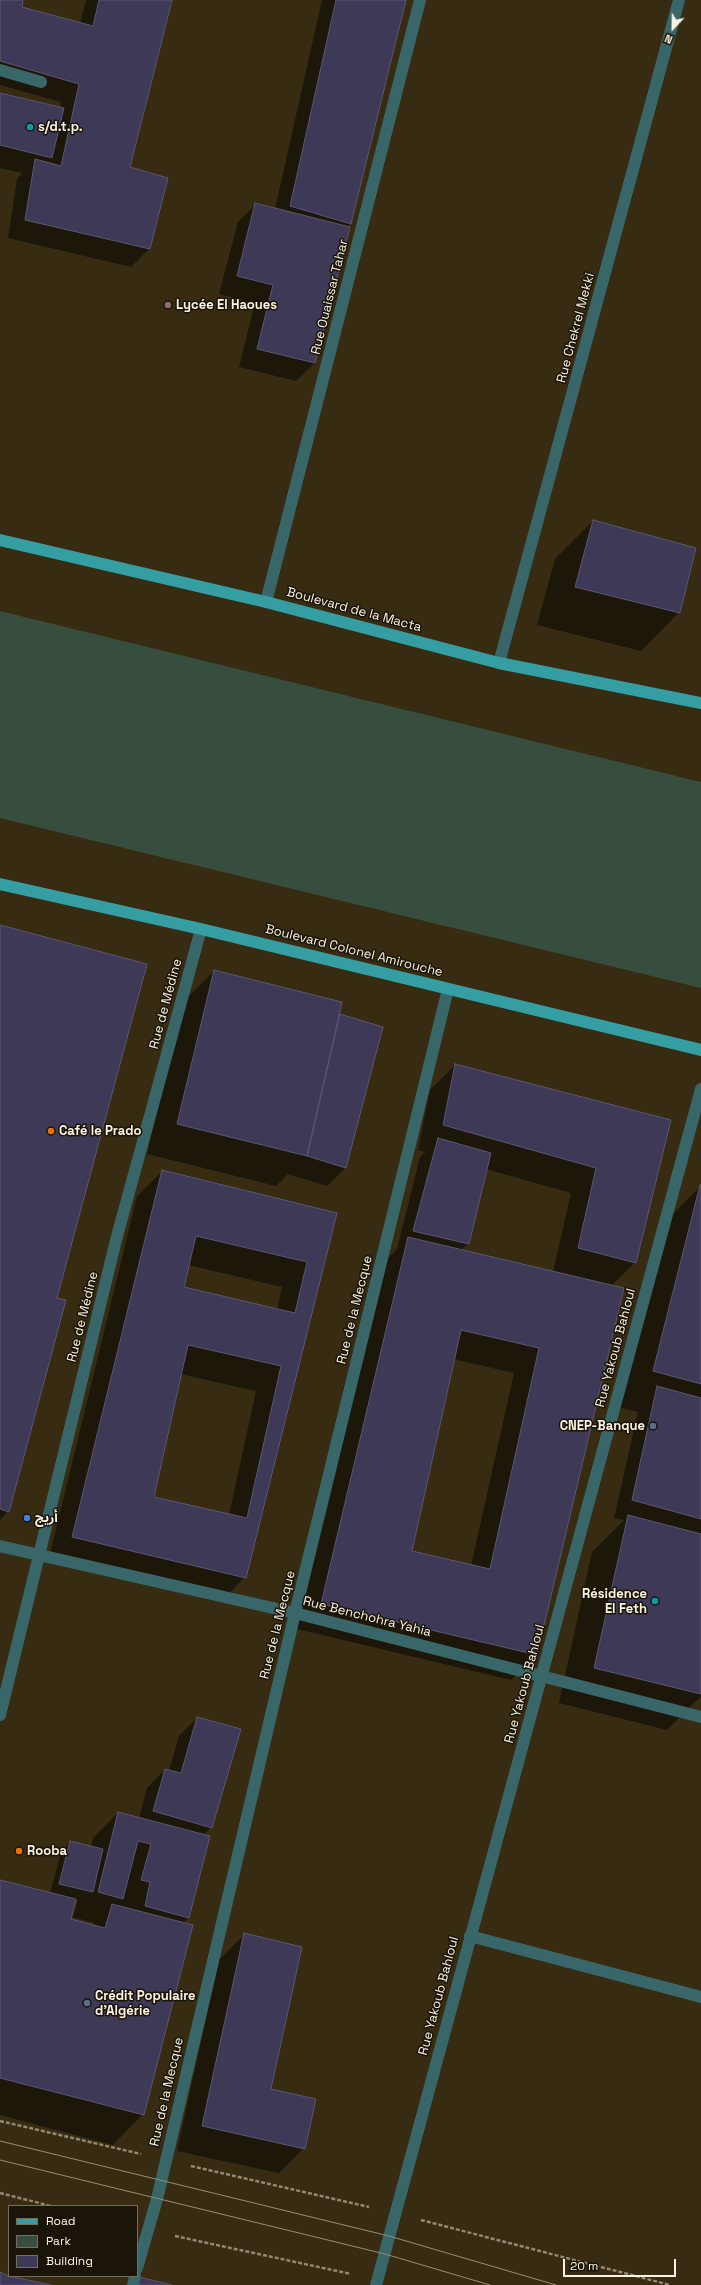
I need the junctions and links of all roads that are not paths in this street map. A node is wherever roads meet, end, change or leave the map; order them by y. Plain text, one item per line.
1 (420, 0) edge
2 (679, 0) edge
3 (0, 70) edge
4 (40, 82) dead end
5 (0, 540) edge
6 (266, 602) junction
7 (499, 664) junction
8 (701, 703) edge
9 (0, 884) edge
10 (201, 928) junction
11 (448, 988) junction
12 (701, 1050) edge
13 (701, 1089) edge
14 (0, 1546) edge
15 (39, 1556) junction
16 (295, 1613) junction
17 (541, 1676) junction
18 (0, 1715) edge
19 (701, 1717) edge
20 (470, 1936) junction
21 (701, 1997) edge
22 (138, 2264) edge
23 (376, 2282) edge

1 - 6 street, Rue Ouaissar Tahar
2 - 7 street, Rue Chekrel Mekki
3 - 4 street
5 - 6 main road, Boulevard de la Macta
6 - 7 main road, Boulevard de la Macta
7 - 8 main road, Boulevard de la Macta
9 - 10 main road, Boulevard Colonel Amirouche
10 - 11 main road, Boulevard Colonel Amirouche
10 - 15 street, Rue de Médine
11 - 12 main road, Boulevard Colonel Amirouche
11 - 16 street, Rue de la Mecque
13 - 17 street, Rue Yakoub Bahloul
14 - 15 street, Rue Benchohra Yahia
15 - 16 street, Rue Benchohra Yahia
15 - 18 street, Rue de Médine
16 - 17 street, Rue Benchohra Yahia
16 - 22 street, Rue de la Mecque
17 - 19 street, Rue Benchohra Yahia
17 - 20 street, Rue Yakoub Bahloul
20 - 21 street
20 - 23 street, Rue Yakoub Bahloul

